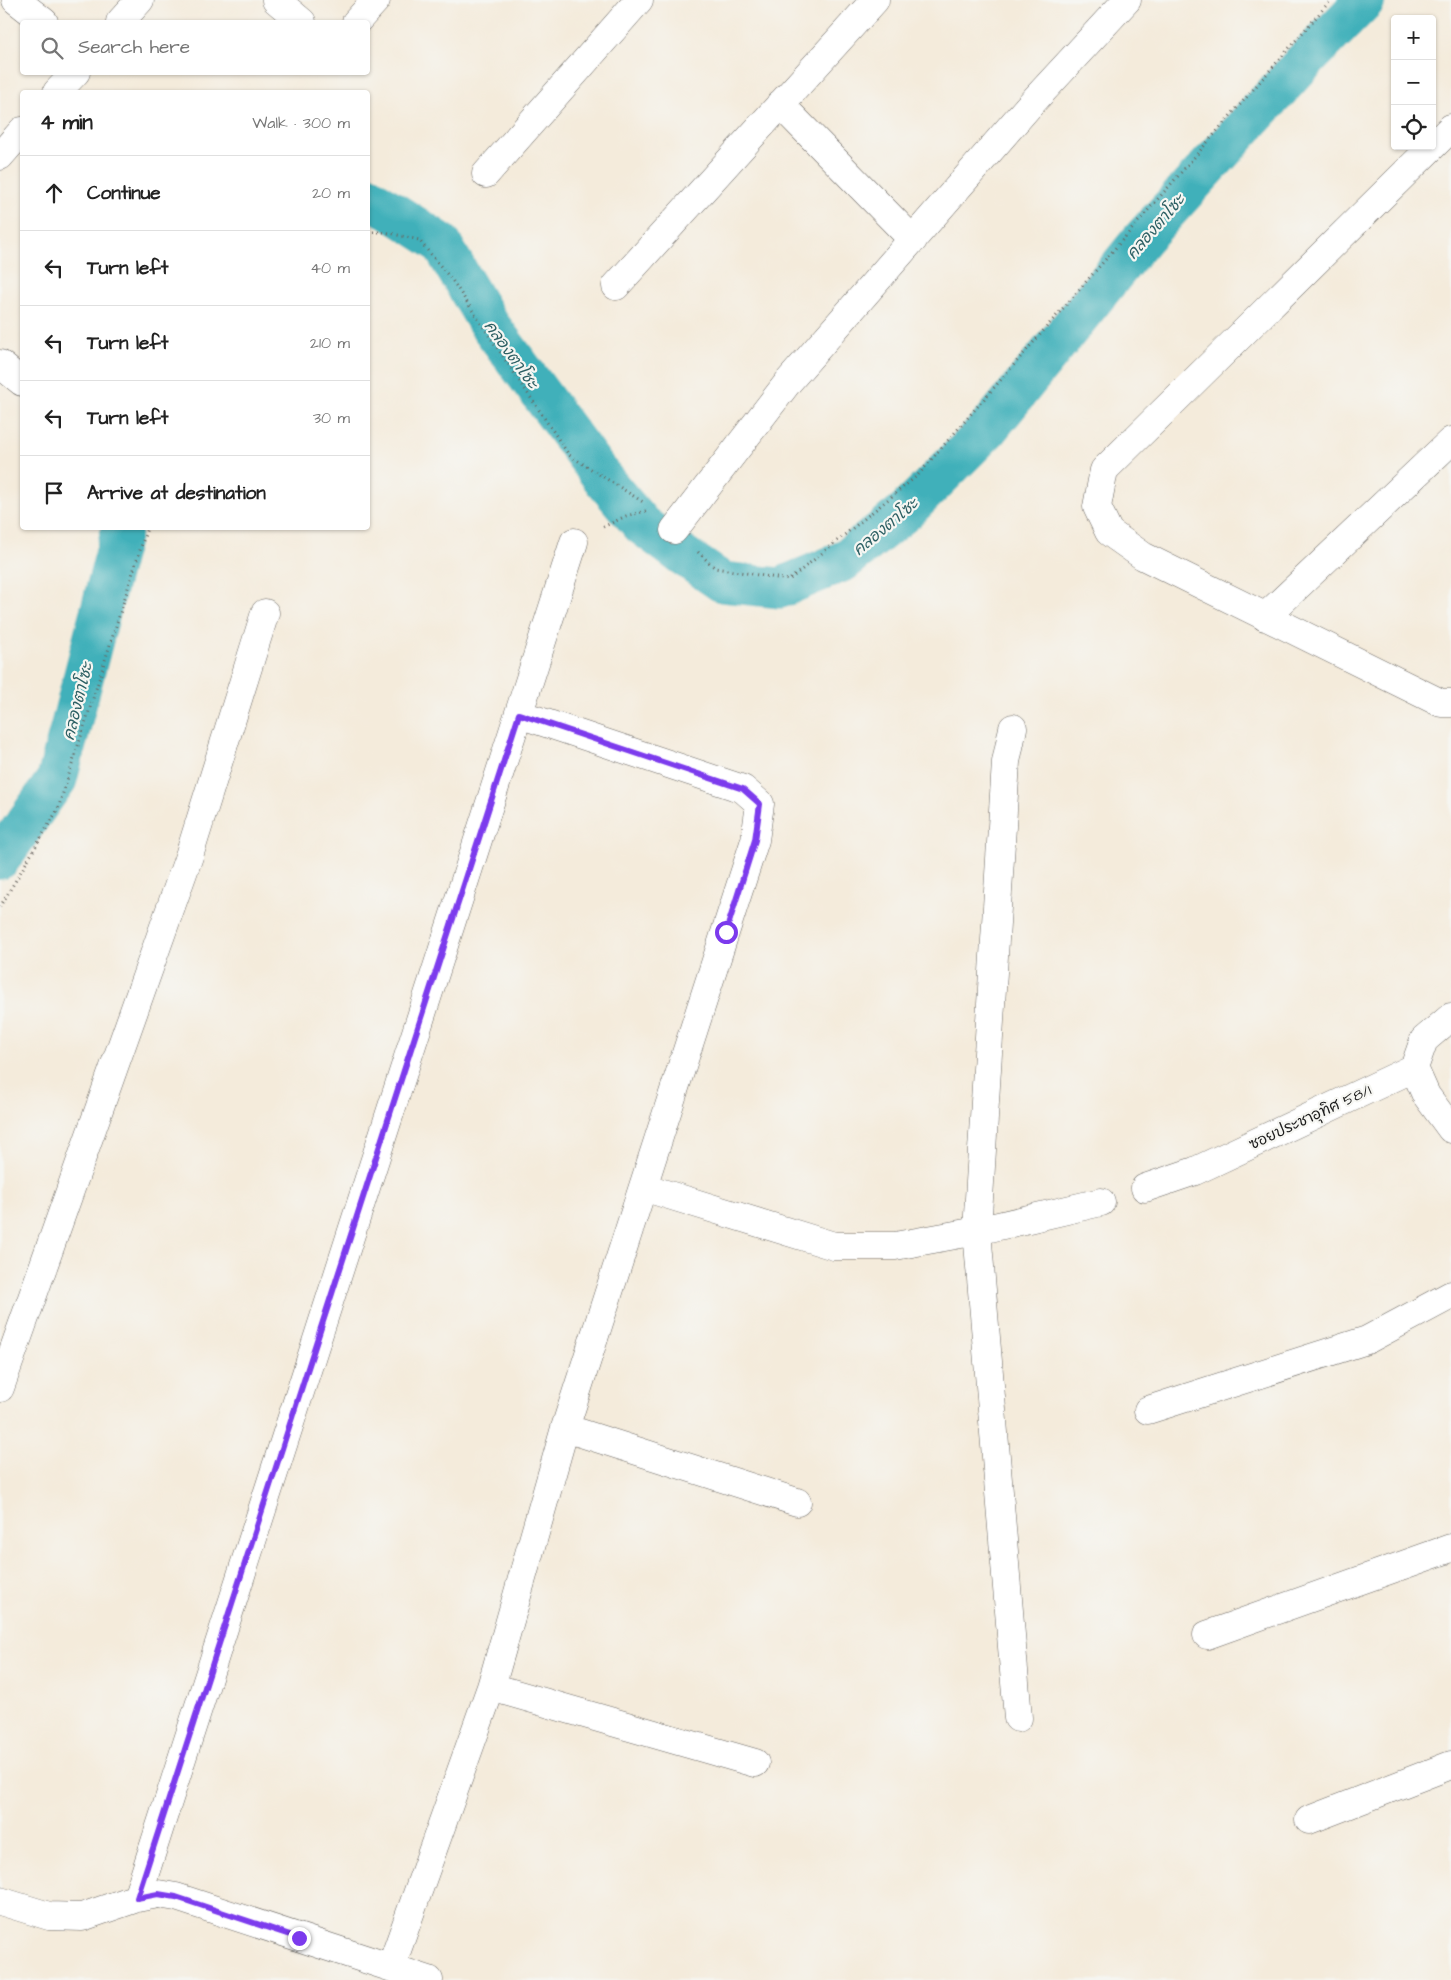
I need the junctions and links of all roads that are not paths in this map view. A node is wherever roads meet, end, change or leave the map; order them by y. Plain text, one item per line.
1 (16, 0) edge
2 (140, 0) edge
3 (276, 0) edge
4 (376, 0) edge
5 (639, 0) edge
6 (875, 0) edge
7 (1127, 0) edge
8 (41, 20) edge
9 (122, 20) edge
10 (300, 20) edge
11 (358, 20) edge
12 (73, 75) edge
13 (59, 90) edge
14 (780, 104) junction
15 (1451, 128) edge
16 (20, 133) edge
17 (0, 156) edge
18 (486, 174) dead end
19 (913, 240) junction
20 (616, 286) dead end
21 (0, 364) edge
22 (20, 380) edge
23 (1451, 441) edge
24 (674, 530) road end
25 (574, 542) dead end
26 (265, 613) dead end
27 (1265, 617) junction
28 (1451, 703) edge
29 (519, 714) junction
30 (1013, 728) dead end
31 (1451, 1017) edge
32 (1414, 1068) junction
33 (1451, 1129) edge
34 (643, 1187) junction
35 (1145, 1188) dead end
36 (1101, 1202) dead end
37 (977, 1231) junction
38 (1451, 1295) edge
39 (0, 1388) edge
40 (1148, 1410) dead end
41 (565, 1428) junction
42 (797, 1502) dead end
43 (1451, 1548) edge
44 (1207, 1635) dead end
45 (491, 1687) junction
46 (1018, 1718) dead end
47 (755, 1763) dead end
48 (1451, 1765) edge
49 (1309, 1820) dead end
50 (137, 1898) junction
51 (0, 1901) edge
52 (391, 1967) junction
53 (429, 1980) edge

1 - 8 street
2 - 9 street
3 - 10 street
4 - 11 street
5 - 18 street
6 - 14 street
7 - 19 street
12 - 13 street
14 - 19 street
14 - 20 street
15 - 27 street
16 - 17 street
19 - 24 street
21 - 22 street
23 - 27 street
25 - 29 street
26 - 39 street
27 - 28 street
29 - 34 street
29 - 50 street
30 - 37 street
31 - 32 street
32 - 33 street
32 - 35 street, ซอยประชาอุทิศ 58/1
34 - 37 street
34 - 41 street
36 - 37 street
37 - 46 street
38 - 40 street
41 - 42 street
41 - 45 street
43 - 44 street
45 - 47 street
45 - 52 street
48 - 49 street
50 - 51 street
50 - 52 street
52 - 53 street

